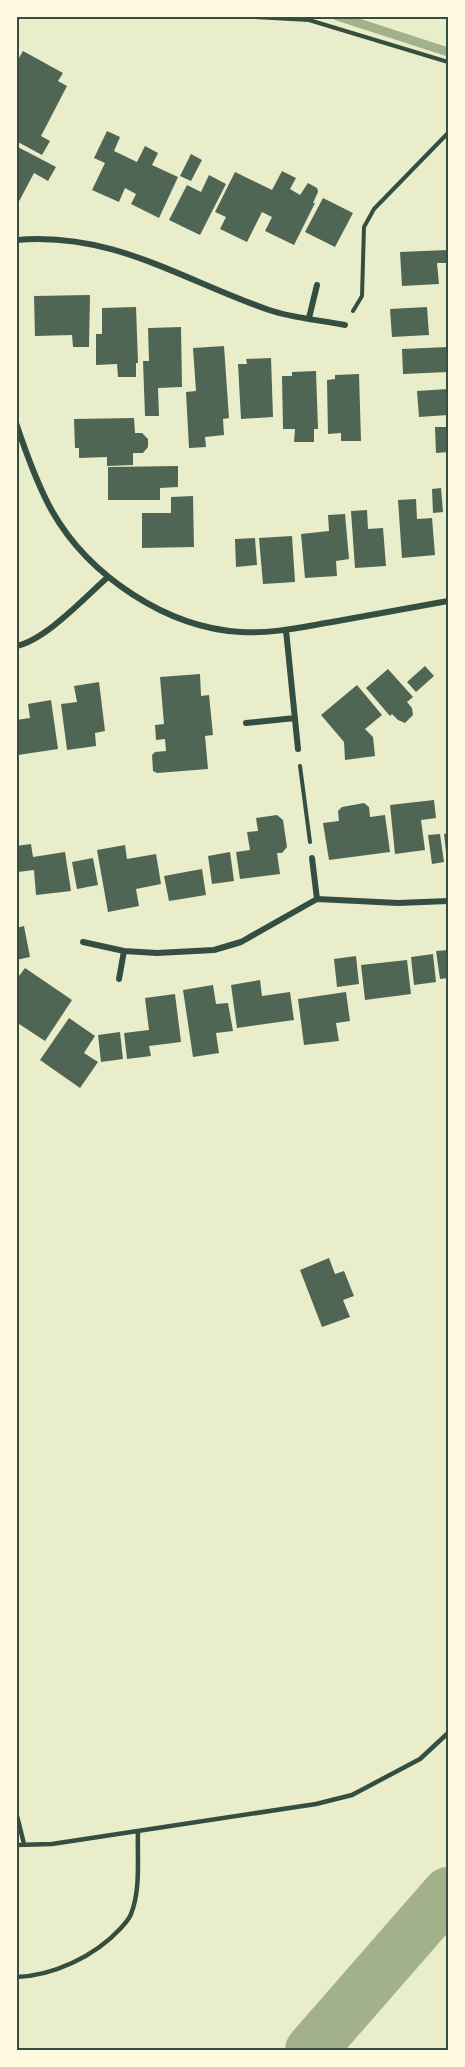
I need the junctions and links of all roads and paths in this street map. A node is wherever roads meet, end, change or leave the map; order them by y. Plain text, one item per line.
1 (237, 16) edge
2 (448, 62) edge
3 (448, 133) edge
4 (16, 240) edge
5 (317, 285) dead end
6 (309, 318) junction
7 (345, 325) joint
8 (16, 423) edge
9 (108, 577) junction
10 (448, 601) edge
11 (286, 630) junction
12 (16, 646) edge
13 (295, 718) junction
14 (246, 723) dead end
15 (298, 749) joint
16 (312, 858) joint
17 (317, 899) junction
18 (448, 901) edge
19 (83, 942) dead end
20 (124, 951) junction
21 (119, 979) dead end
22 (448, 1733) edge
23 (16, 1812) edge
24 (138, 1831) junction
25 (24, 1844) junction
26 (16, 1845) edge
27 (16, 1977) edge

1 - 2 path
3 - 7 path
4 - 6 street
5 - 6 street
6 - 7 street
8 - 9 street
9 - 11 street
9 - 12 street
10 - 11 street
11 - 13 street
13 - 14 street
13 - 15 street
15 - 16 path
16 - 17 street
17 - 18 street
17 - 20 street
19 - 20 street
20 - 21 street
22 - 24 lane
23 - 25 lane
24 - 25 lane
24 - 27 lane
25 - 26 lane

